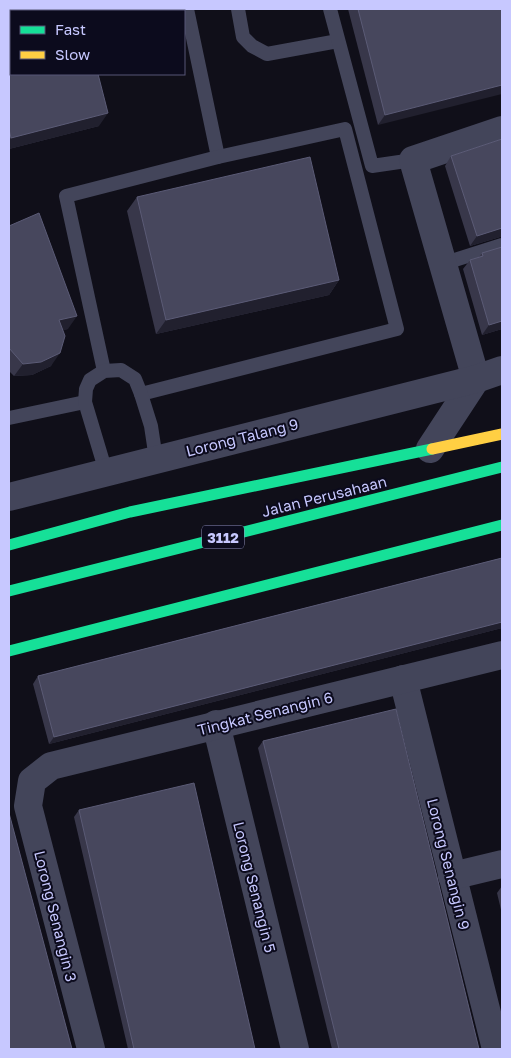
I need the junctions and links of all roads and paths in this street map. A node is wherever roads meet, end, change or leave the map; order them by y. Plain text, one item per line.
1 (186, 9) edge
2 (238, 9) edge
3 (330, 9) edge
4 (338, 41) junction
5 (502, 130) edge
6 (218, 157) junction
7 (413, 160) junction
8 (502, 246) edge
9 (442, 264) junction
10 (104, 370) junction
11 (502, 370) edge
12 (476, 379) junction
13 (502, 390) edge
14 (141, 394) junction
15 (85, 402) junction
16 (9, 418) edge
17 (502, 434) edge
18 (430, 449) junction
19 (156, 459) junction
20 (502, 467) edge
21 (106, 472) junction
22 (9, 497) edge
23 (502, 525) edge
24 (9, 545) edge
25 (9, 591) edge
26 (9, 651) edge
27 (502, 655) edge
28 (403, 679) junction
29 (216, 724) junction
30 (32, 781) joint
31 (502, 864) edge
32 (452, 876) junction
33 (91, 1049) edge
34 (294, 1049) edge
35 (496, 1049) edge

1 - 6 lane
2 - 4 lane
3 - 4 lane
4 - 7 lane
5 - 7 street
6 - 10 lane
6 - 14 lane
7 - 9 street
8 - 9 lane
9 - 12 street
10 - 14 lane
10 - 15 lane
11 - 12 street, Lorong Talang 9
12 - 13 street
12 - 18 street
12 - 19 street, Lorong Talang 9
14 - 19 lane
15 - 16 lane
15 - 21 lane
17 - 18 main road, Jalan Perusahaan
18 - 24 main road, Jalan Perusahaan
19 - 21 street, Lorong Talang 9
20 - 25 main road, Jalan Perusahaan / 3112
21 - 22 street, Lorong Talang 9
23 - 26 main road
27 - 28 street, Tingkat Senangin 6
28 - 29 street, Tingkat Senangin 6
28 - 32 street, Lorong Senangin 9
29 - 30 street, Tingkat Senangin 6
29 - 34 street, Lorong Senangin 5
30 - 33 street, Lorong Senangin 3
31 - 32 street
32 - 35 street, Lorong Senangin 9

